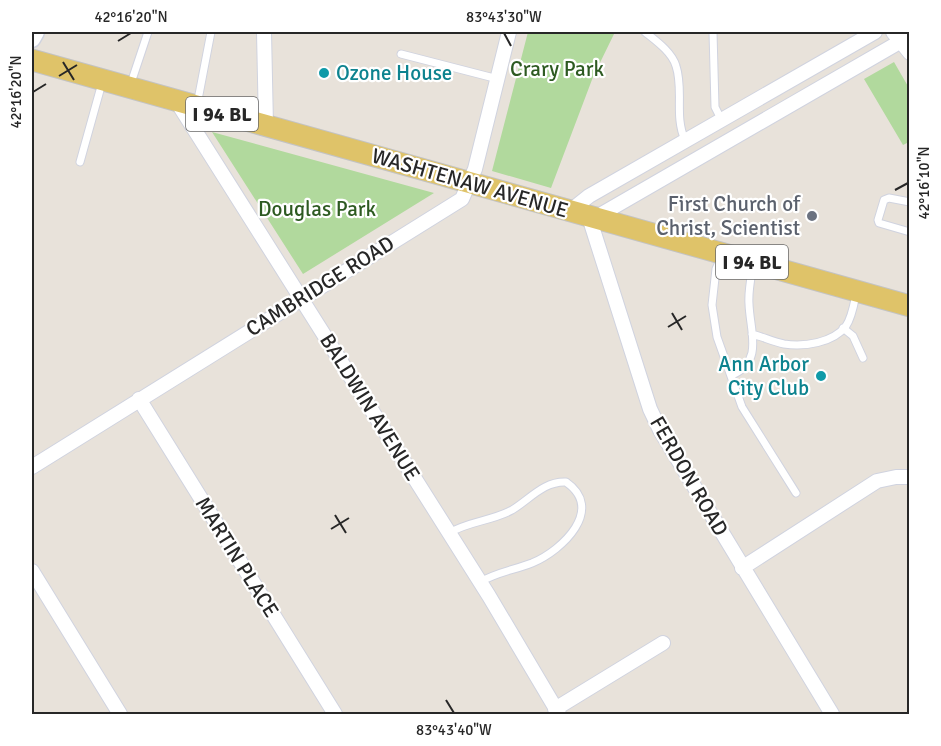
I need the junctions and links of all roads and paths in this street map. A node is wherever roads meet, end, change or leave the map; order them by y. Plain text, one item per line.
1 (36, 32) edge
2 (148, 32) edge
3 (211, 32) edge
4 (264, 32) edge
5 (510, 32) edge
6 (645, 32) edge
7 (713, 32) edge
8 (876, 32) edge
9 (901, 36) edge
10 (32, 39) edge
11 (909, 53) edge
12 (401, 54) dead end
13 (32, 60) edge
14 (498, 79) junction
15 (103, 81) junction
16 (129, 88) junction
17 (187, 105) junction
18 (721, 119) junction
19 (266, 126) junction
20 (681, 142) junction
21 (80, 162) dead end
22 (688, 162) junction
23 (470, 181) junction
24 (909, 202) edge
25 (584, 216) junction
26 (909, 232) edge
27 (723, 253) junction
28 (754, 262) junction
29 (856, 291) junction
30 (301, 297) junction
31 (909, 306) edge
32 (843, 328) junction
33 (752, 334) junction
34 (863, 358) dead end
35 (732, 375) junction
36 (140, 399) junction
37 (32, 467) edge
38 (909, 477) edge
39 (796, 493) dead end
40 (449, 533) junction
41 (742, 567) junction
42 (32, 571) edge
43 (480, 582) junction
44 (663, 643) dead end
45 (557, 712) edge
46 (120, 714) edge
47 (335, 714) edge
48 (832, 714) edge

1 - 10 street
2 - 16 lane
3 - 17 lane
4 - 19 street
5 - 14 street, CAMBRIDGE ROAD
6 - 20 lane
7 - 18 lane
8 - 18 street
9 - 11 street
9 - 22 street
12 - 14 lane
13 - 15 main road, WASHTENAW AVENUE / I 94 BL
14 - 23 street, CAMBRIDGE ROAD
15 - 16 main road, WASHTENAW AVENUE / I 94 BL
15 - 21 lane
16 - 17 main road, WASHTENAW AVENUE / I 94 BL
17 - 19 main road, WASHTENAW AVENUE / I 94 BL
17 - 30 street, BALDWIN AVENUE
18 - 20 street
19 - 23 main road, WASHTENAW AVENUE / I 94 BL
20 - 22 street
20 - 25 street
22 - 25 street
23 - 25 main road, WASHTENAW AVENUE / I 94 BL
23 - 30 street, CAMBRIDGE ROAD
24 - 26 lane
25 - 27 main road, WASHTENAW AVENUE / I 94 BL
25 - 41 street, FERDON ROAD
27 - 28 main road, WASHTENAW AVENUE / I 94 BL
27 - 35 lane
28 - 29 main road, WASHTENAW AVENUE / I 94 BL
28 - 33 lane
29 - 31 main road, WASHTENAW AVENUE / I 94 BL
29 - 32 lane
30 - 36 street, CAMBRIDGE ROAD
30 - 40 street, BALDWIN AVENUE
32 - 33 lane
32 - 34 lane
33 - 35 lane
35 - 39 lane
36 - 37 street, CAMBRIDGE ROAD
36 - 47 street, MARTIN PLACE
38 - 41 street
40 - 43 street, BALDWIN AVENUE
40 - 43 lane
41 - 48 street, FERDON ROAD
42 - 46 street
43 - 45 street, BALDWIN AVENUE
44 - 45 street

